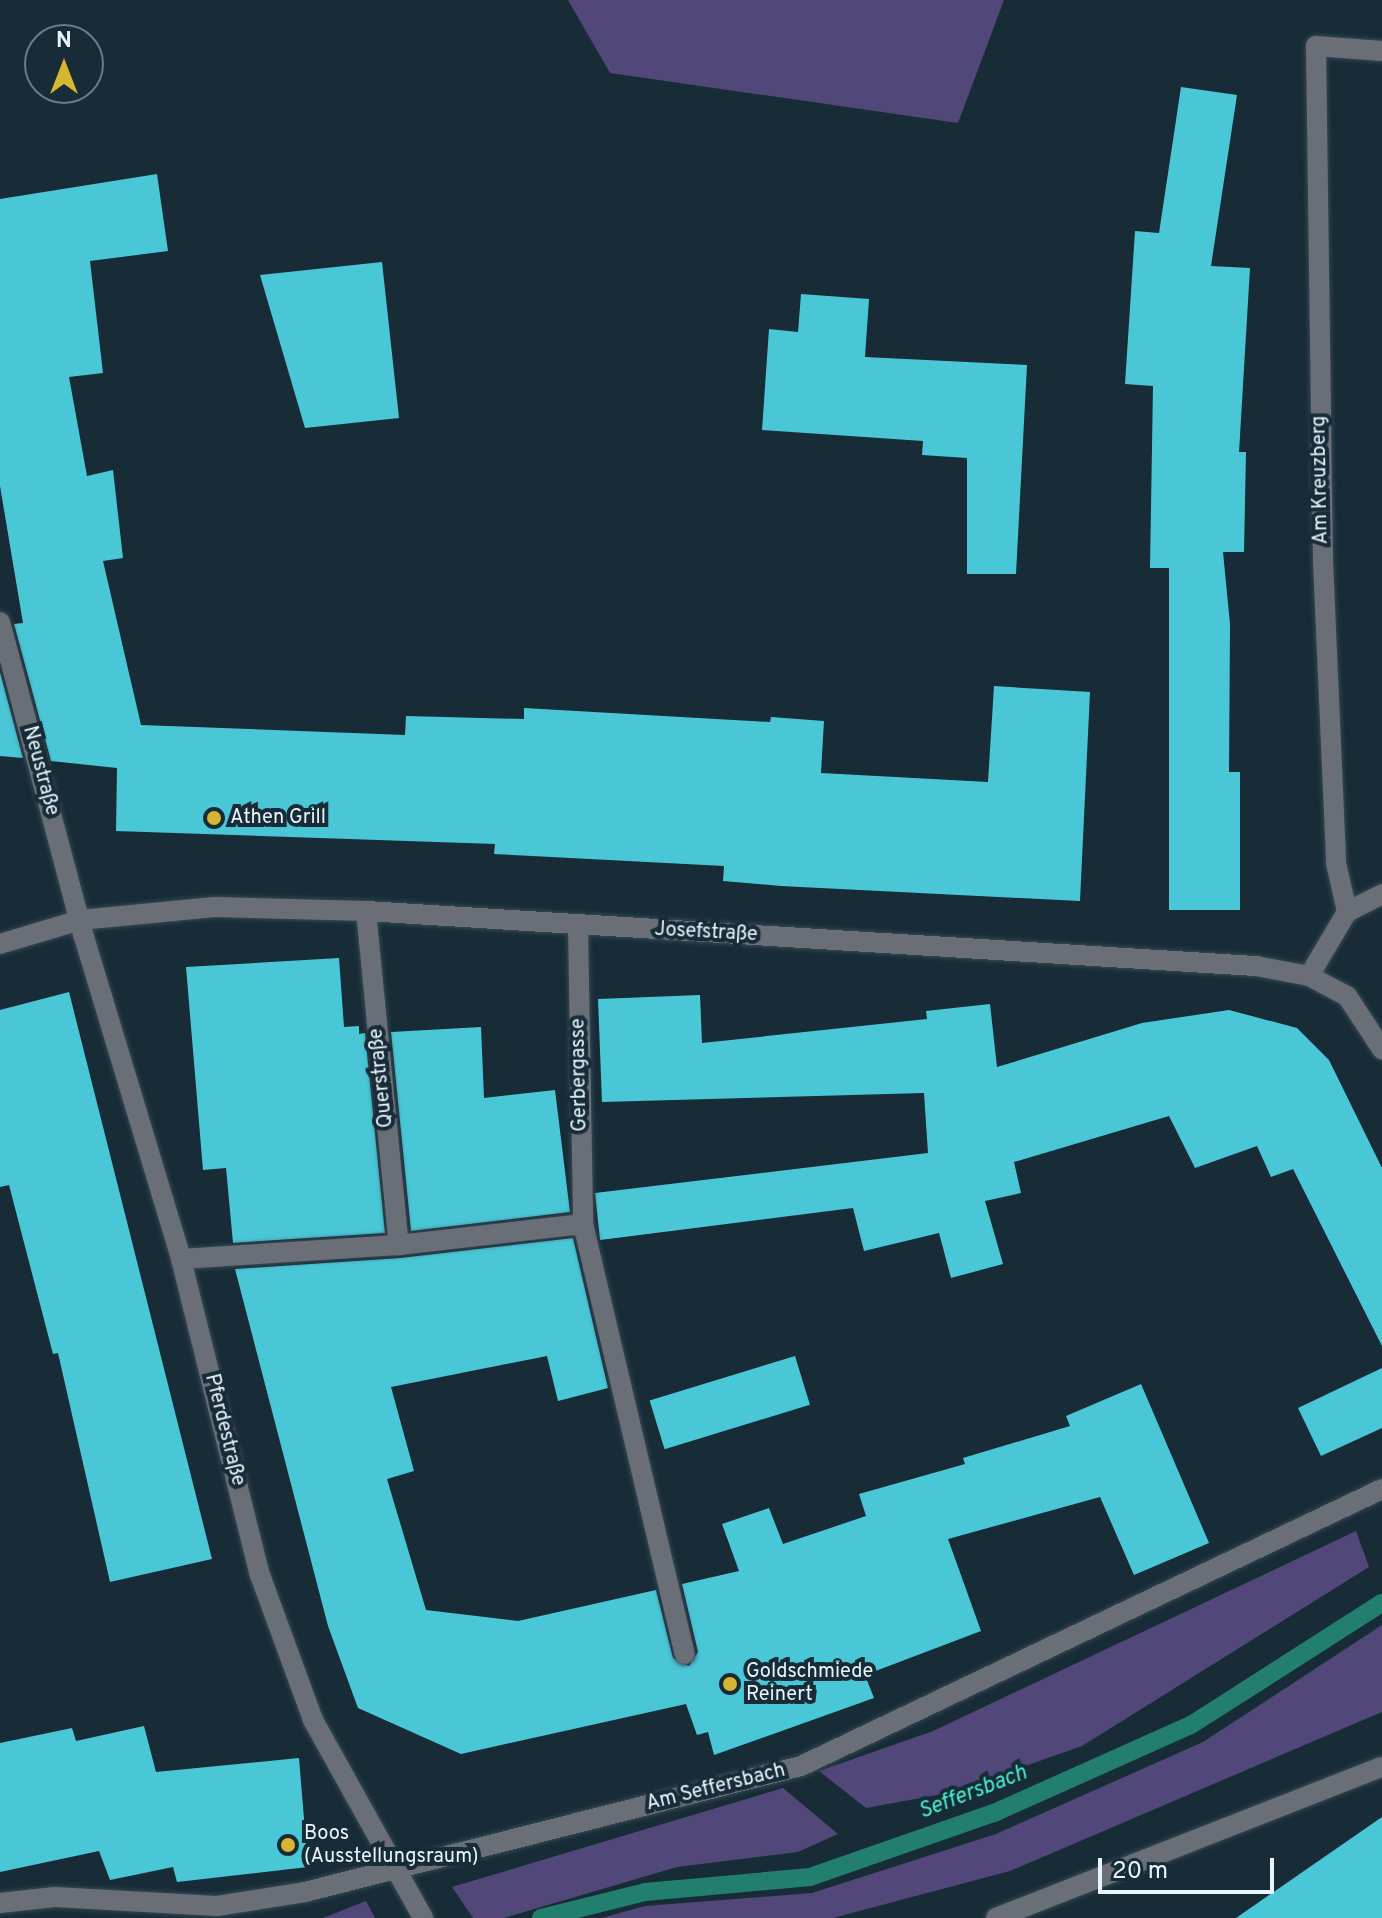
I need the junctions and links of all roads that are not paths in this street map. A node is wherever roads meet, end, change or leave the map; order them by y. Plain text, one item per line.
1 (1382, 51) edge
2 (0, 622) edge
3 (1382, 894) edge
4 (366, 911) junction
5 (1347, 912) junction
6 (578, 926) junction
7 (82, 929) junction
8 (0, 944) edge
9 (1309, 976) junction
10 (1382, 1049) edge
11 (583, 1224) junction
12 (399, 1245) junction
13 (181, 1259) junction
14 (1382, 1489) edge
15 (685, 1654) dead end
16 (1382, 1767) edge
17 (394, 1873) junction
18 (0, 1903) edge
19 (1034, 1911) edge
20 (421, 1915) edge
21 (996, 1918) edge

1 - 5 street, Am Kreuzberg
2 - 7 street, Neustraße
3 - 5 street
4 - 6 street, Josefstraße
4 - 7 street, Josefstraße
4 - 12 street, Querstraße
5 - 9 street
6 - 9 street, Josefstraße
6 - 11 street, Gerbergasse
7 - 8 street, Josefstraße
7 - 13 street, Pferdestraße
9 - 10 street, Josefstraße
11 - 12 street
11 - 15 street, Gerbergasse
12 - 13 street
13 - 17 street, Pferdestraße
14 - 17 street, Am Seffersbach
16 - 19 street
17 - 18 street, Am Seffersbach
17 - 20 street, Pferdestraße
19 - 21 street

